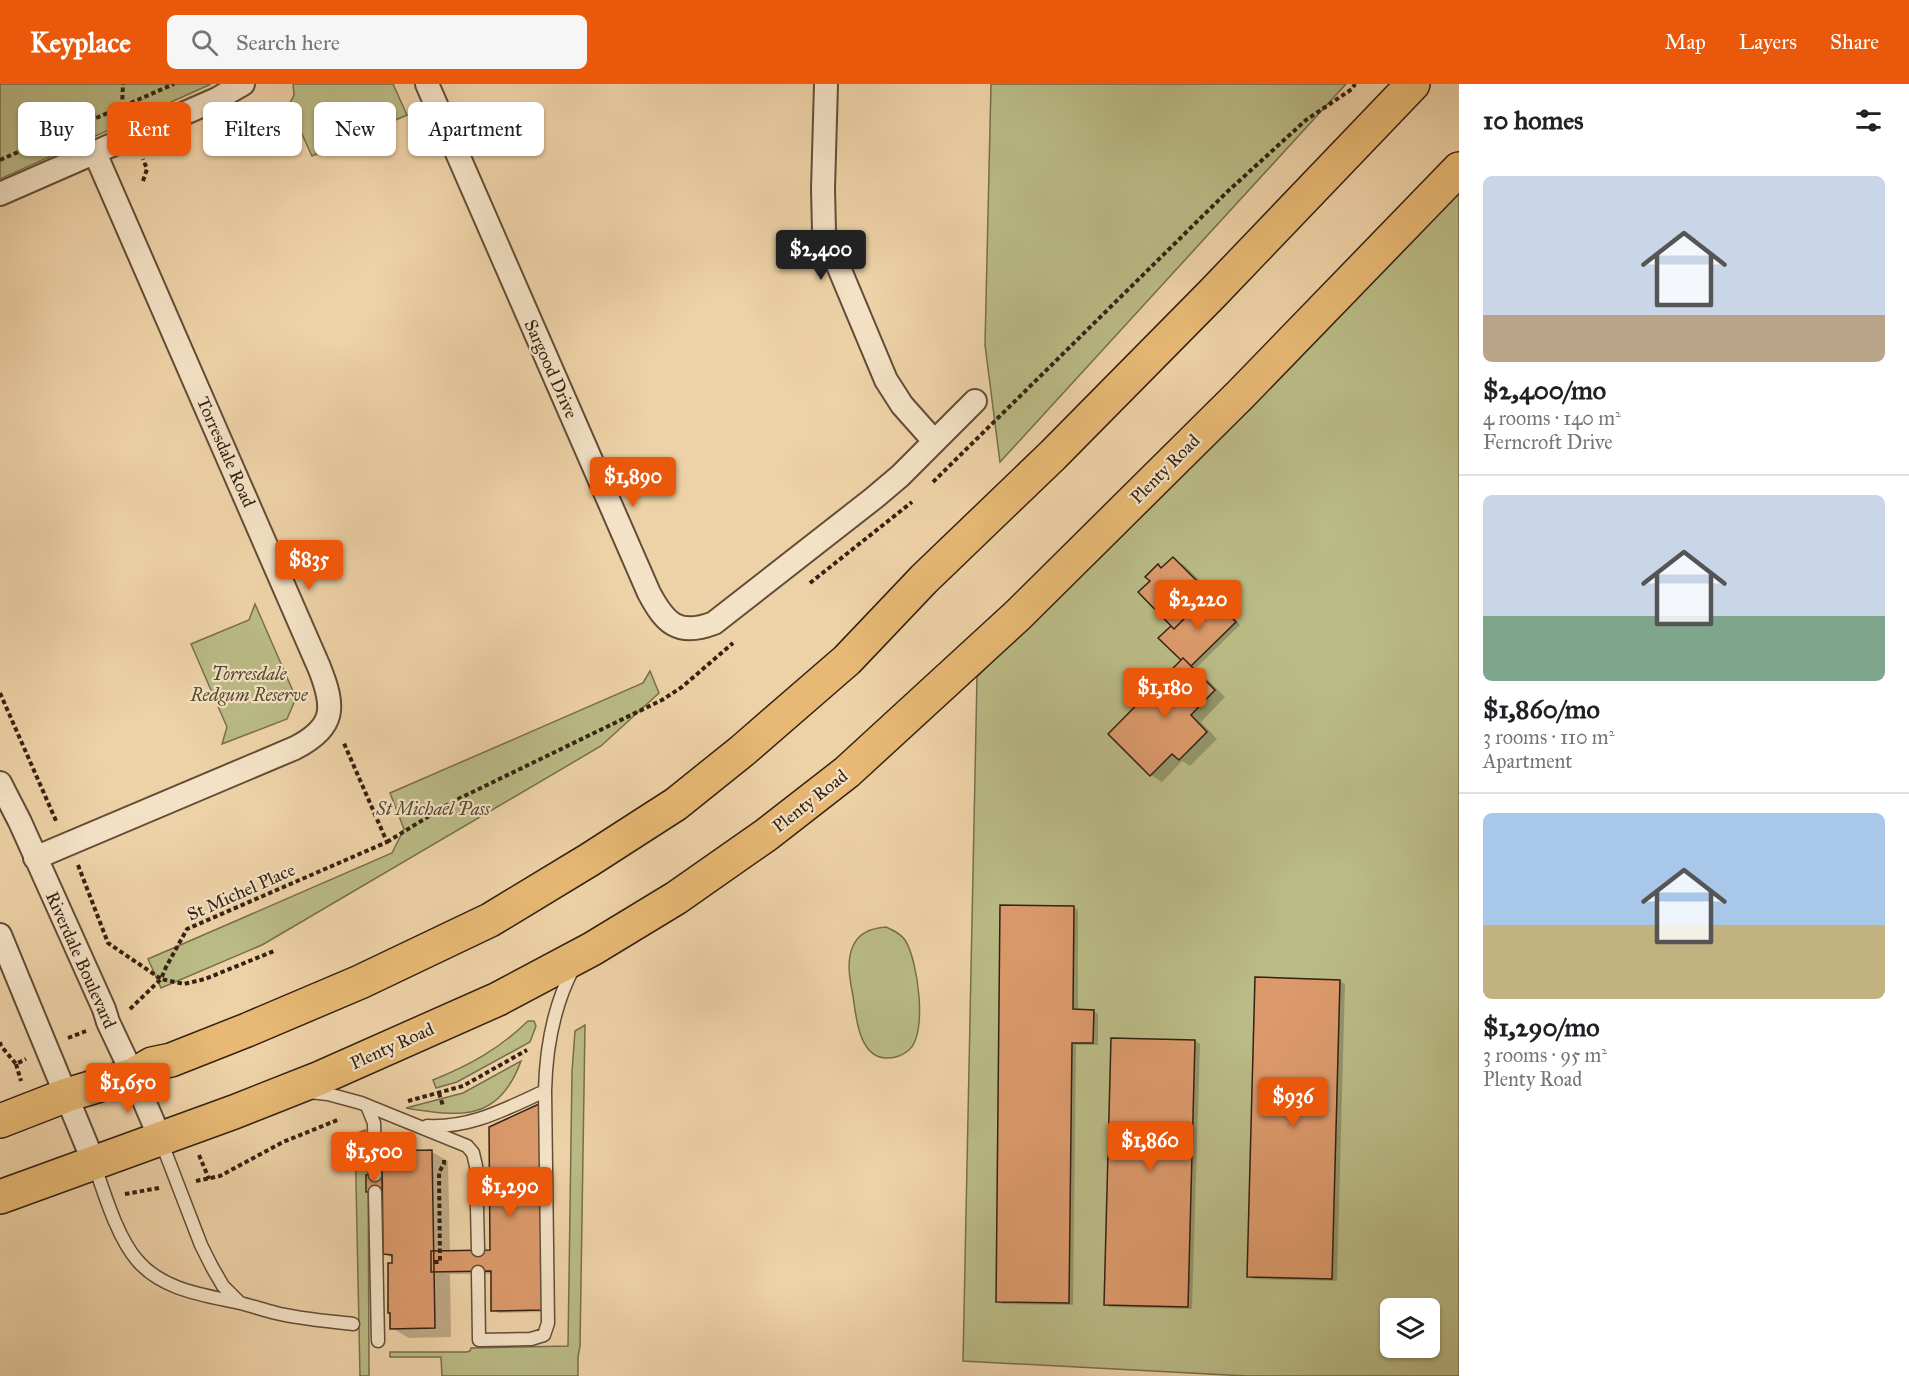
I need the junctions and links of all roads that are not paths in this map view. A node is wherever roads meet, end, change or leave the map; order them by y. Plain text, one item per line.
1 (243, 84) edge
2 (427, 84) edge
3 (826, 84) edge
4 (1413, 84) edge
5 (95, 153) joint
6 (88, 156) edge
7 (1459, 169) edge
8 (0, 194) edge
9 (975, 401) dead end
10 (934, 441) junction
11 (0, 783) edge
12 (35, 858) junction
13 (0, 935) edge
14 (580, 955) junction
15 (133, 1075) junction
16 (287, 1091) junction
17 (545, 1091) junction
18 (67, 1095) junction
19 (371, 1108) junction
20 (0, 1120) edge
21 (444, 1131) junction
22 (160, 1138) junction
23 (94, 1163) junction
24 (375, 1175) dead end
25 (375, 1192) dead end
26 (0, 1197) edge
27 (478, 1250) dead end
28 (478, 1272) dead end
29 (240, 1303) junction
30 (353, 1324) dead end
31 (378, 1341) dead end

1 - 5 street
2 - 10 street, Sargood Drive
3 - 10 street
4 - 15 highway
5 - 12 street, Torresdale Road
6 - 8 street
7 - 14 highway, Plenty Road
9 - 10 street, Sargood Drive
11 - 12 street, Riverdale Boulevard
12 - 15 street, Riverdale Boulevard
13 - 18 street
14 - 16 highway, Plenty Road
14 - 17 lane
15 - 18 highway
15 - 22 street, Riverdale Boulevard
16 - 19 lane
16 - 22 highway, Plenty Road
17 - 21 lane
17 - 28 lane
18 - 20 highway
18 - 23 street
19 - 21 lane
19 - 24 lane
21 - 27 lane
22 - 23 highway, Plenty Road
22 - 29 lane
23 - 26 highway, Plenty Road
23 - 29 lane
25 - 31 lane
29 - 30 lane

